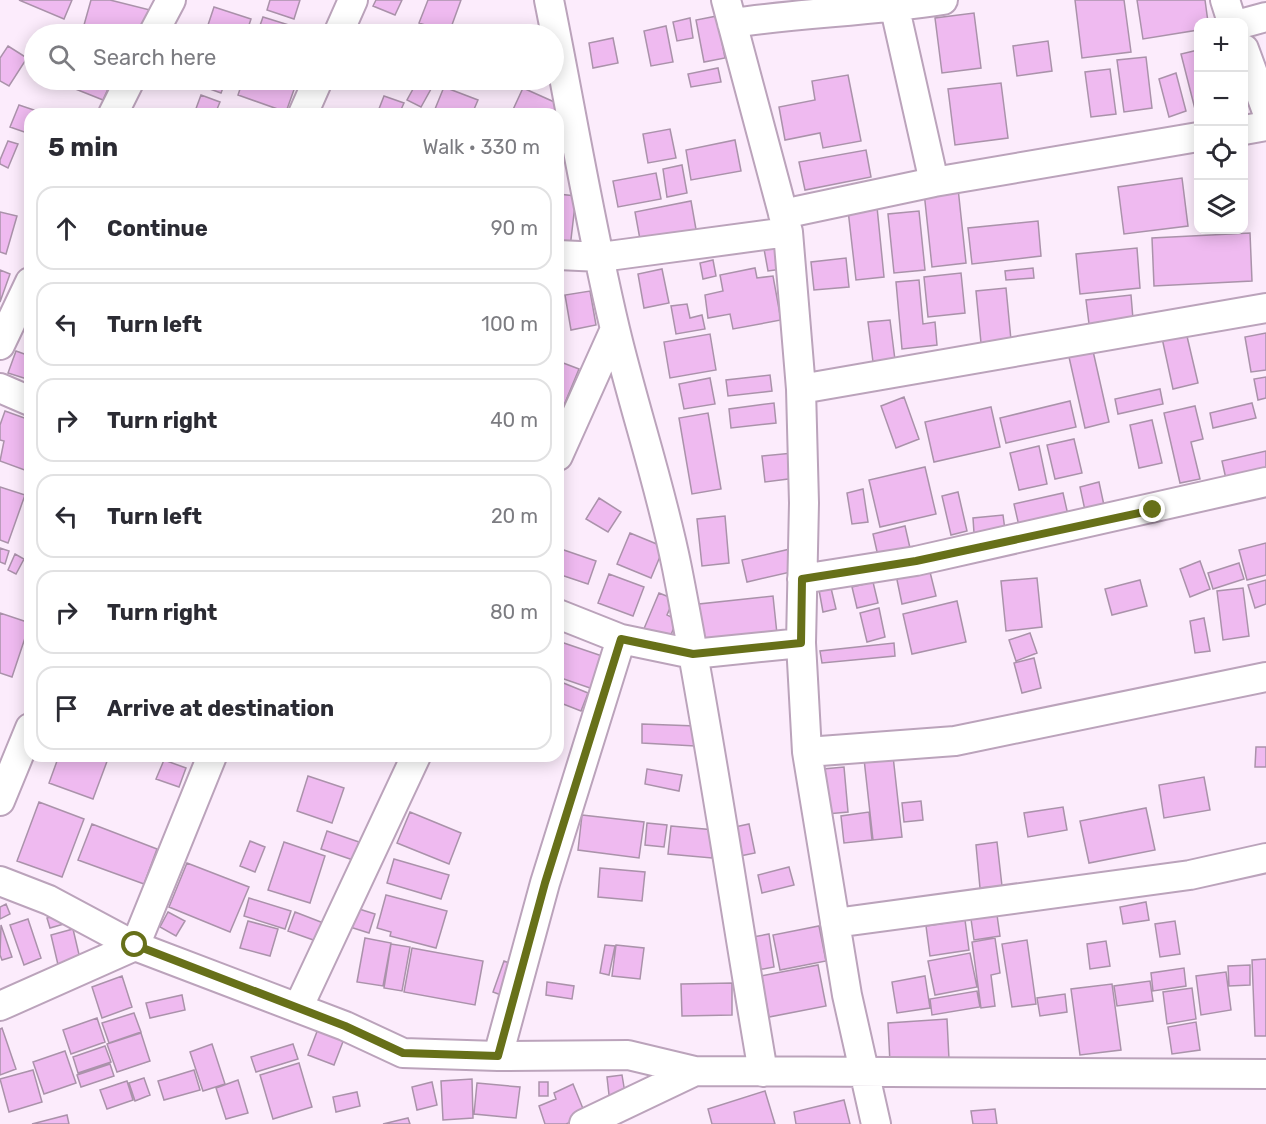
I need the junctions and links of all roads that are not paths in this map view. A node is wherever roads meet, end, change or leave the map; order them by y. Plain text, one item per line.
1 (171, 0) edge
2 (353, 0) edge
3 (549, 0) edge
4 (944, 0) edge
5 (1225, 0) edge
6 (894, 4) edge
7 (729, 11) edge
8 (1266, 17) edge
9 (1231, 18) edge
10 (1248, 22) edge
11 (158, 24) edge
12 (342, 24) edge
13 (554, 24) edge
14 (1248, 60) edge
15 (564, 74) edge
16 (125, 90) edge
17 (314, 90) edge
18 (116, 108) edge
19 (306, 108) edge
20 (1266, 109) edge
21 (1266, 126) edge
22 (1248, 129) edge
23 (1194, 138) edge
24 (933, 182) junction
25 (786, 223) junction
26 (564, 255) edge
27 (601, 257) junction
28 (24, 295) edge
29 (1266, 308) edge
30 (615, 329) junction
31 (0, 345) edge
32 (0, 388) edge
33 (801, 389) junction
34 (24, 398) edge
35 (564, 443) edge
36 (1266, 482) edge
37 (802, 579) junction
38 (564, 616) edge
39 (621, 639) junction
40 (801, 643) junction
41 (693, 654) junction
42 (1266, 677) edge
43 (24, 743) edge
44 (807, 752) junction
45 (210, 762) edge
46 (413, 762) edge
47 (0, 801) edge
48 (1266, 858) edge
49 (0, 881) edge
50 (835, 923) junction
51 (135, 945) junction
52 (0, 1006) edge
53 (298, 1008) junction
54 (498, 1056) junction
55 (695, 1071) junction
56 (763, 1072) junction
57 (866, 1072) junction
58 (1266, 1074) edge
59 (584, 1124) edge
60 (876, 1124) edge

1 - 11 street
2 - 12 street
3 - 13 street
4 - 6 street
5 - 9 street
6 - 7 street
6 - 24 street
7 - 25 street
8 - 10 street
14 - 20 street
15 - 27 street
16 - 18 street
17 - 19 street
21 - 22 street
23 - 24 street
24 - 25 street
25 - 27 street
25 - 33 street
26 - 27 street
27 - 30 street
28 - 31 street
29 - 33 street
30 - 35 street
30 - 41 street
32 - 34 street
33 - 37 street
36 - 37 street
37 - 40 street
38 - 39 street
39 - 41 street
39 - 54 street
40 - 41 street
40 - 44 street
41 - 56 street
42 - 44 street
43 - 47 street
44 - 50 street
45 - 51 street
46 - 53 street
48 - 50 street
49 - 51 street
50 - 57 street
51 - 52 street
51 - 53 street
53 - 54 street
54 - 55 street
55 - 56 street
55 - 59 street
56 - 57 street
57 - 58 street
57 - 60 street

